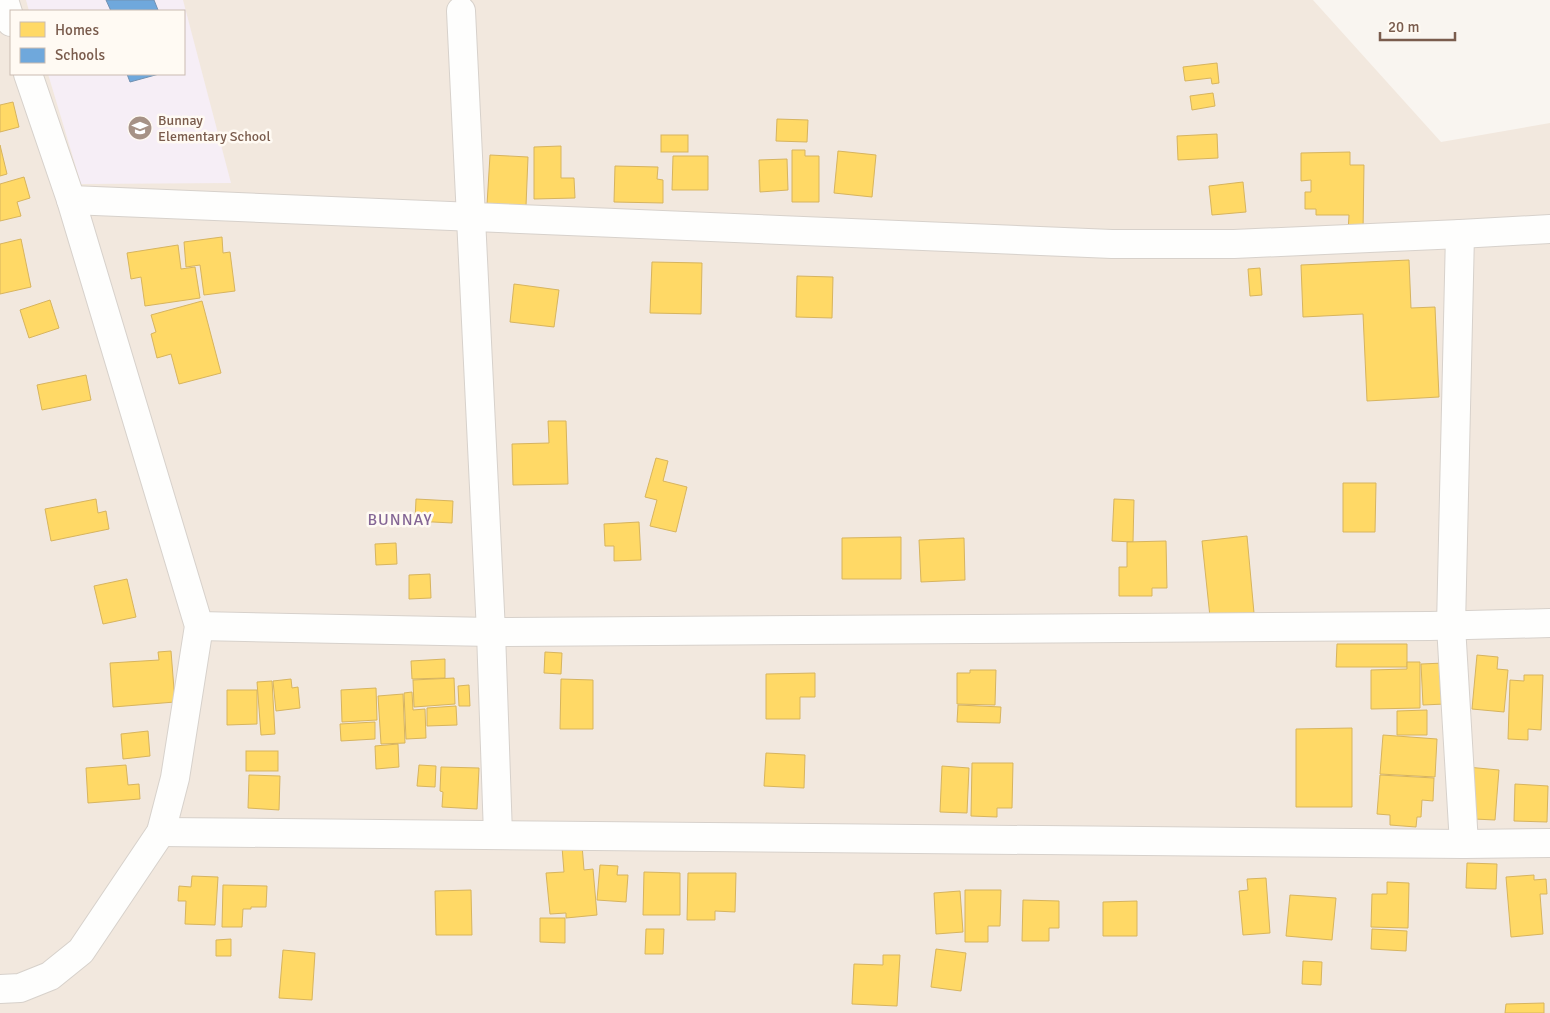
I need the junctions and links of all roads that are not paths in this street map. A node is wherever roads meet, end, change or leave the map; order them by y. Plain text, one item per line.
1 (4, 0) edge
2 (461, 11) dead end
3 (10, 19) edge
4 (28, 75) edge
5 (71, 200) junction
6 (471, 218) junction
7 (1550, 229) edge
8 (1460, 234) junction
9 (1550, 623) edge
10 (200, 626) junction
11 (1451, 626) junction
12 (491, 632) junction
13 (161, 832) junction
14 (498, 835) junction
15 (1550, 842) edge
16 (1464, 844) junction
17 (0, 989) edge

1 - 3 street
2 - 6 street
4 - 5 street
5 - 6 street
5 - 10 street
6 - 8 street
6 - 12 street
7 - 8 street
8 - 11 street
9 - 11 street
10 - 12 street
10 - 13 street
11 - 12 street
11 - 16 street
12 - 14 street
13 - 14 street
13 - 17 street
14 - 16 street
15 - 16 street

